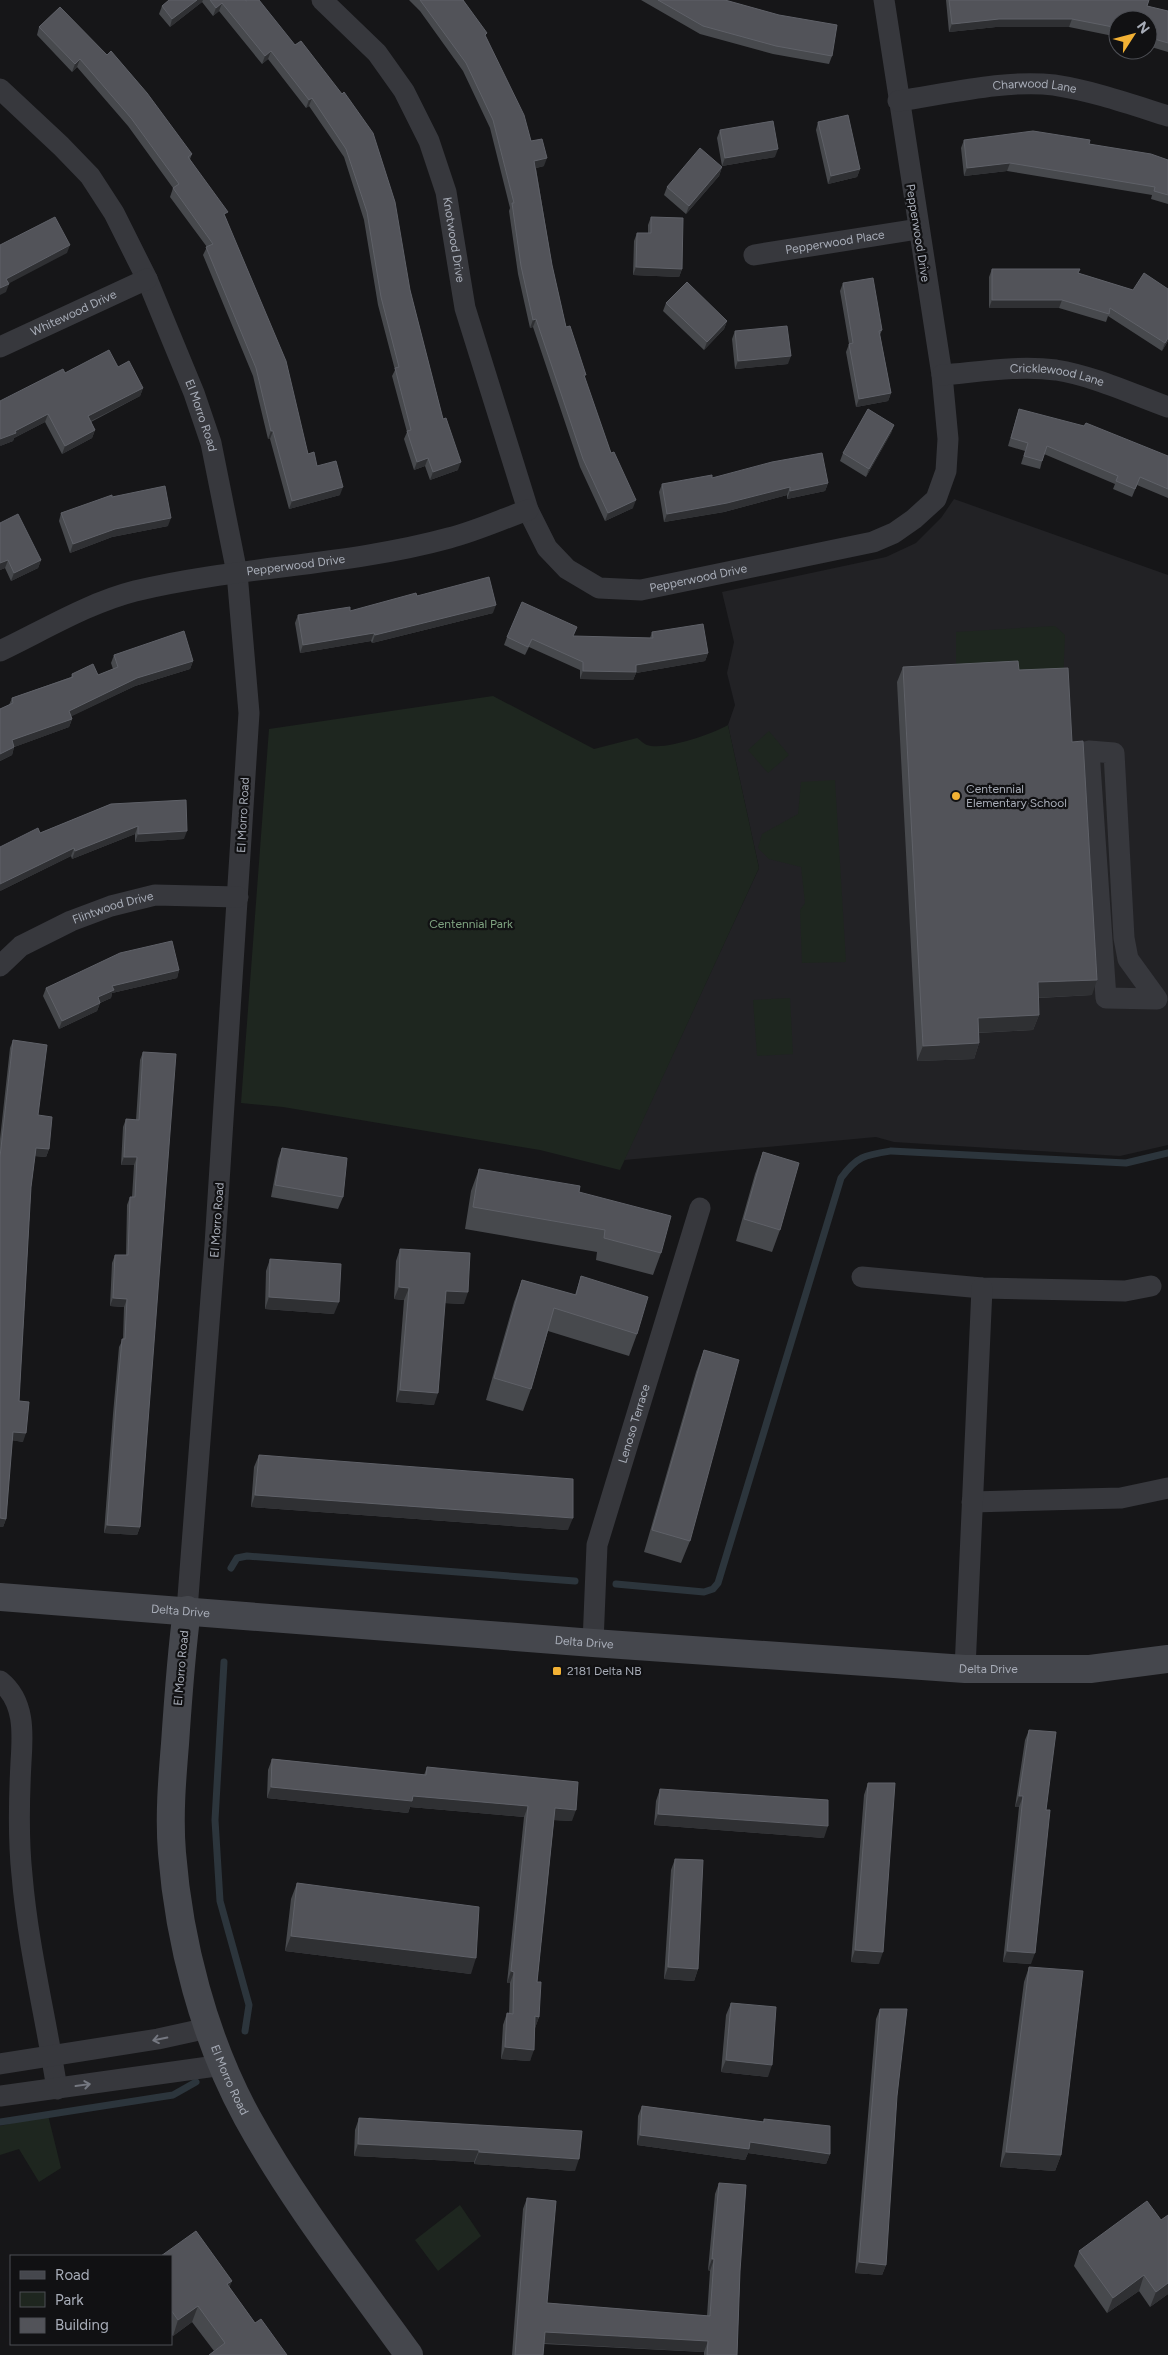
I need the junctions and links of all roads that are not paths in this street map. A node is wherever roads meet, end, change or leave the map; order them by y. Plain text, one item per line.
1 (322, 0) edge
2 (884, 0) edge
3 (0, 89) edge
4 (898, 101) junction
5 (1168, 116) edge
6 (918, 229) junction
7 (754, 255) dead end
8 (147, 279) junction
9 (0, 347) edge
10 (942, 376) junction
11 (1168, 407) edge
12 (528, 510) junction
13 (237, 573) junction
14 (0, 650) edge
15 (238, 897) junction
16 (0, 966) edge
17 (1106, 998) joint
18 (700, 1208) dead end
19 (862, 1277) dead end
20 (1151, 1286) dead end
21 (982, 1288) junction
22 (1168, 1488) edge
23 (972, 1502) junction
24 (0, 1597) edge
25 (187, 1610) junction
26 (593, 1643) junction
27 (1168, 1658) edge
28 (965, 1669) junction
29 (0, 1681) edge
30 (208, 2028) junction
31 (52, 2056) junction
32 (0, 2064) edge
33 (223, 2065) junction
34 (58, 2089) junction
35 (0, 2096) edge
36 (409, 2355) edge

1 - 12 street, Knotwood Drive
2 - 4 street, Pepperwood Drive
3 - 8 street, El Morro Road
4 - 5 street, Charwood Lane
4 - 6 street, Pepperwood Drive
6 - 7 street, Pepperwood Place
6 - 10 street, Pepperwood Drive
8 - 9 street, Whitewood Drive
8 - 13 street, El Morro Road
10 - 11 street, Cricklewood Lane
10 - 12 street, Pepperwood Drive
12 - 13 street, Pepperwood Drive
13 - 14 street, Pepperwood Drive
13 - 15 street, El Morro Road
15 - 16 street, Flintwood Drive
15 - 25 street, El Morro Road
17 - 17 street
18 - 26 street, Lenoso Terrace
19 - 21 street
20 - 21 street
21 - 23 street
22 - 23 street
23 - 28 street
24 - 25 main road, Delta Drive
25 - 26 main road, Delta Drive
25 - 30 main road, El Morro Road
26 - 28 main road, Delta Drive
27 - 28 main road, Delta Drive
29 - 31 street
30 -> 31 street
30 - 33 main road, El Morro Road
31 - 32 street
31 - 34 street
34 -> 33 street
33 - 36 main road, El Morro Road
34 - 35 street

